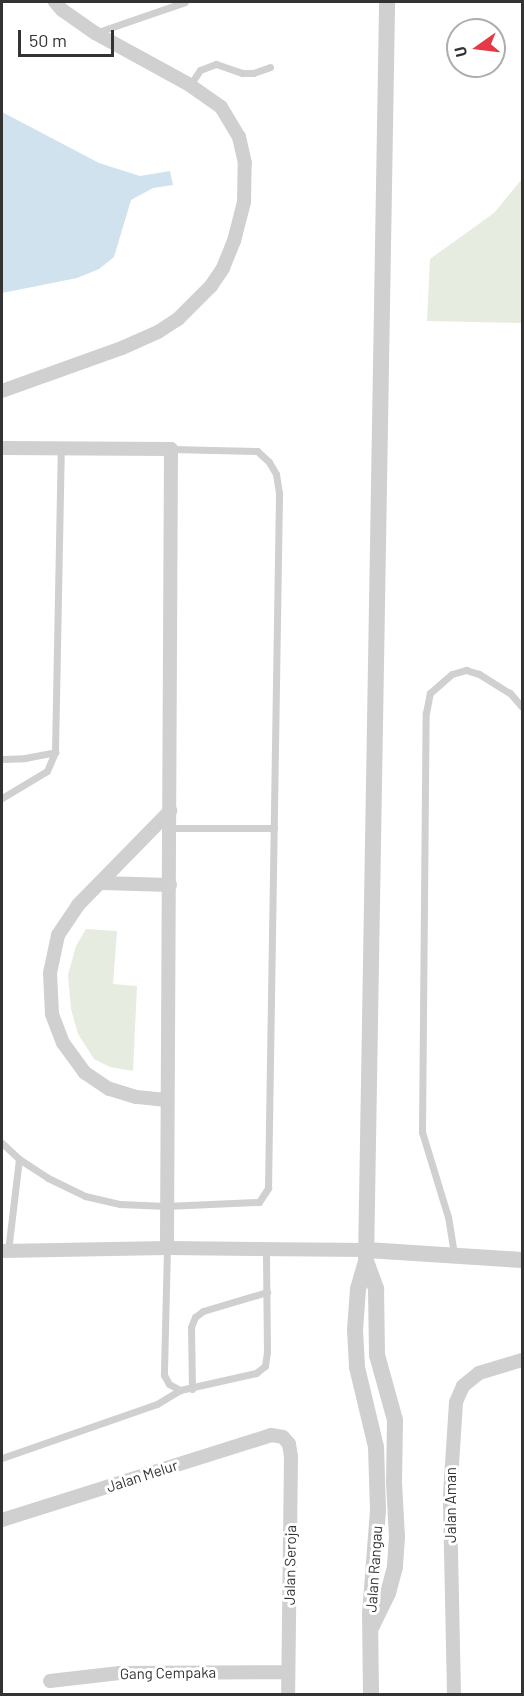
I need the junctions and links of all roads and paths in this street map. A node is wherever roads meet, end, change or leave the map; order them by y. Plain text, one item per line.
1 (55, 2) edge
2 (185, 2) edge
3 (387, 2) edge
4 (95, 33) junction
5 (270, 68) dead end
6 (190, 85) junction
7 (2, 391) edge
8 (2, 448) edge
9 (61, 449) junction
10 (171, 450) junction
11 (522, 707) edge
12 (55, 752) junction
13 (2, 759) edge
14 (2, 798) edge
15 (170, 811) junction
16 (170, 828) junction
17 (274, 828) junction
18 (102, 883) junction
19 (170, 885) junction
20 (166, 1100) junction
21 (2, 1143) edge
22 (19, 1160) junction
23 (166, 1206) junction
24 (167, 1248) junction
25 (266, 1249) junction
26 (5, 1251) edge
27 (367, 1256) junction
28 (454, 1256) junction
29 (522, 1260) edge
30 (267, 1292) junction
31 (522, 1360) edge
32 (192, 1389) junction
33 (180, 1390) junction
34 (283, 1437) joint
35 (2, 1458) edge
36 (386, 1482) junction
37 (2, 1520) edge
38 (371, 1628) junction
39 (287, 1672) junction
40 (50, 1681) dead end
41 (454, 1694) edge
42 (288, 1695) edge
43 (371, 1695) edge

1 - 4 street
2 - 4 lane
3 - 27 street
4 - 6 street
5 - 6 lane
6 - 7 street
8 - 9 street
9 - 10 street
9 - 12 lane
10 - 15 street
10 - 17 lane
11 - 28 lane
12 - 13 lane
12 - 14 lane
15 - 16 street
15 - 18 street
16 - 17 lane
16 - 19 street
17 - 23 lane
18 - 19 street
18 - 20 street
19 - 20 street
20 - 23 street
21 - 22 lane
22 - 23 lane
22 - 26 lane
23 - 24 street
24 - 25 street
24 - 26 street
24 - 33 lane
25 - 27 street
25 - 30 lane
27 - 28 street
27 - 36 street
27 - 36 street
28 - 29 street
30 - 32 lane
30 - 32 lane
31 - 41 street, Jalan Aman
32 - 33 lane
33 - 35 lane
34 - 37 street, Jalan Melur
34 - 39 street, Jalan Seroja
36 - 38 street, Jalan Rangau
36 - 38 street, Jalan Rangau
38 - 43 street, Jalan Rangau
39 - 40 street, Gang Cempaka
39 - 42 street, Jalan Seroja

